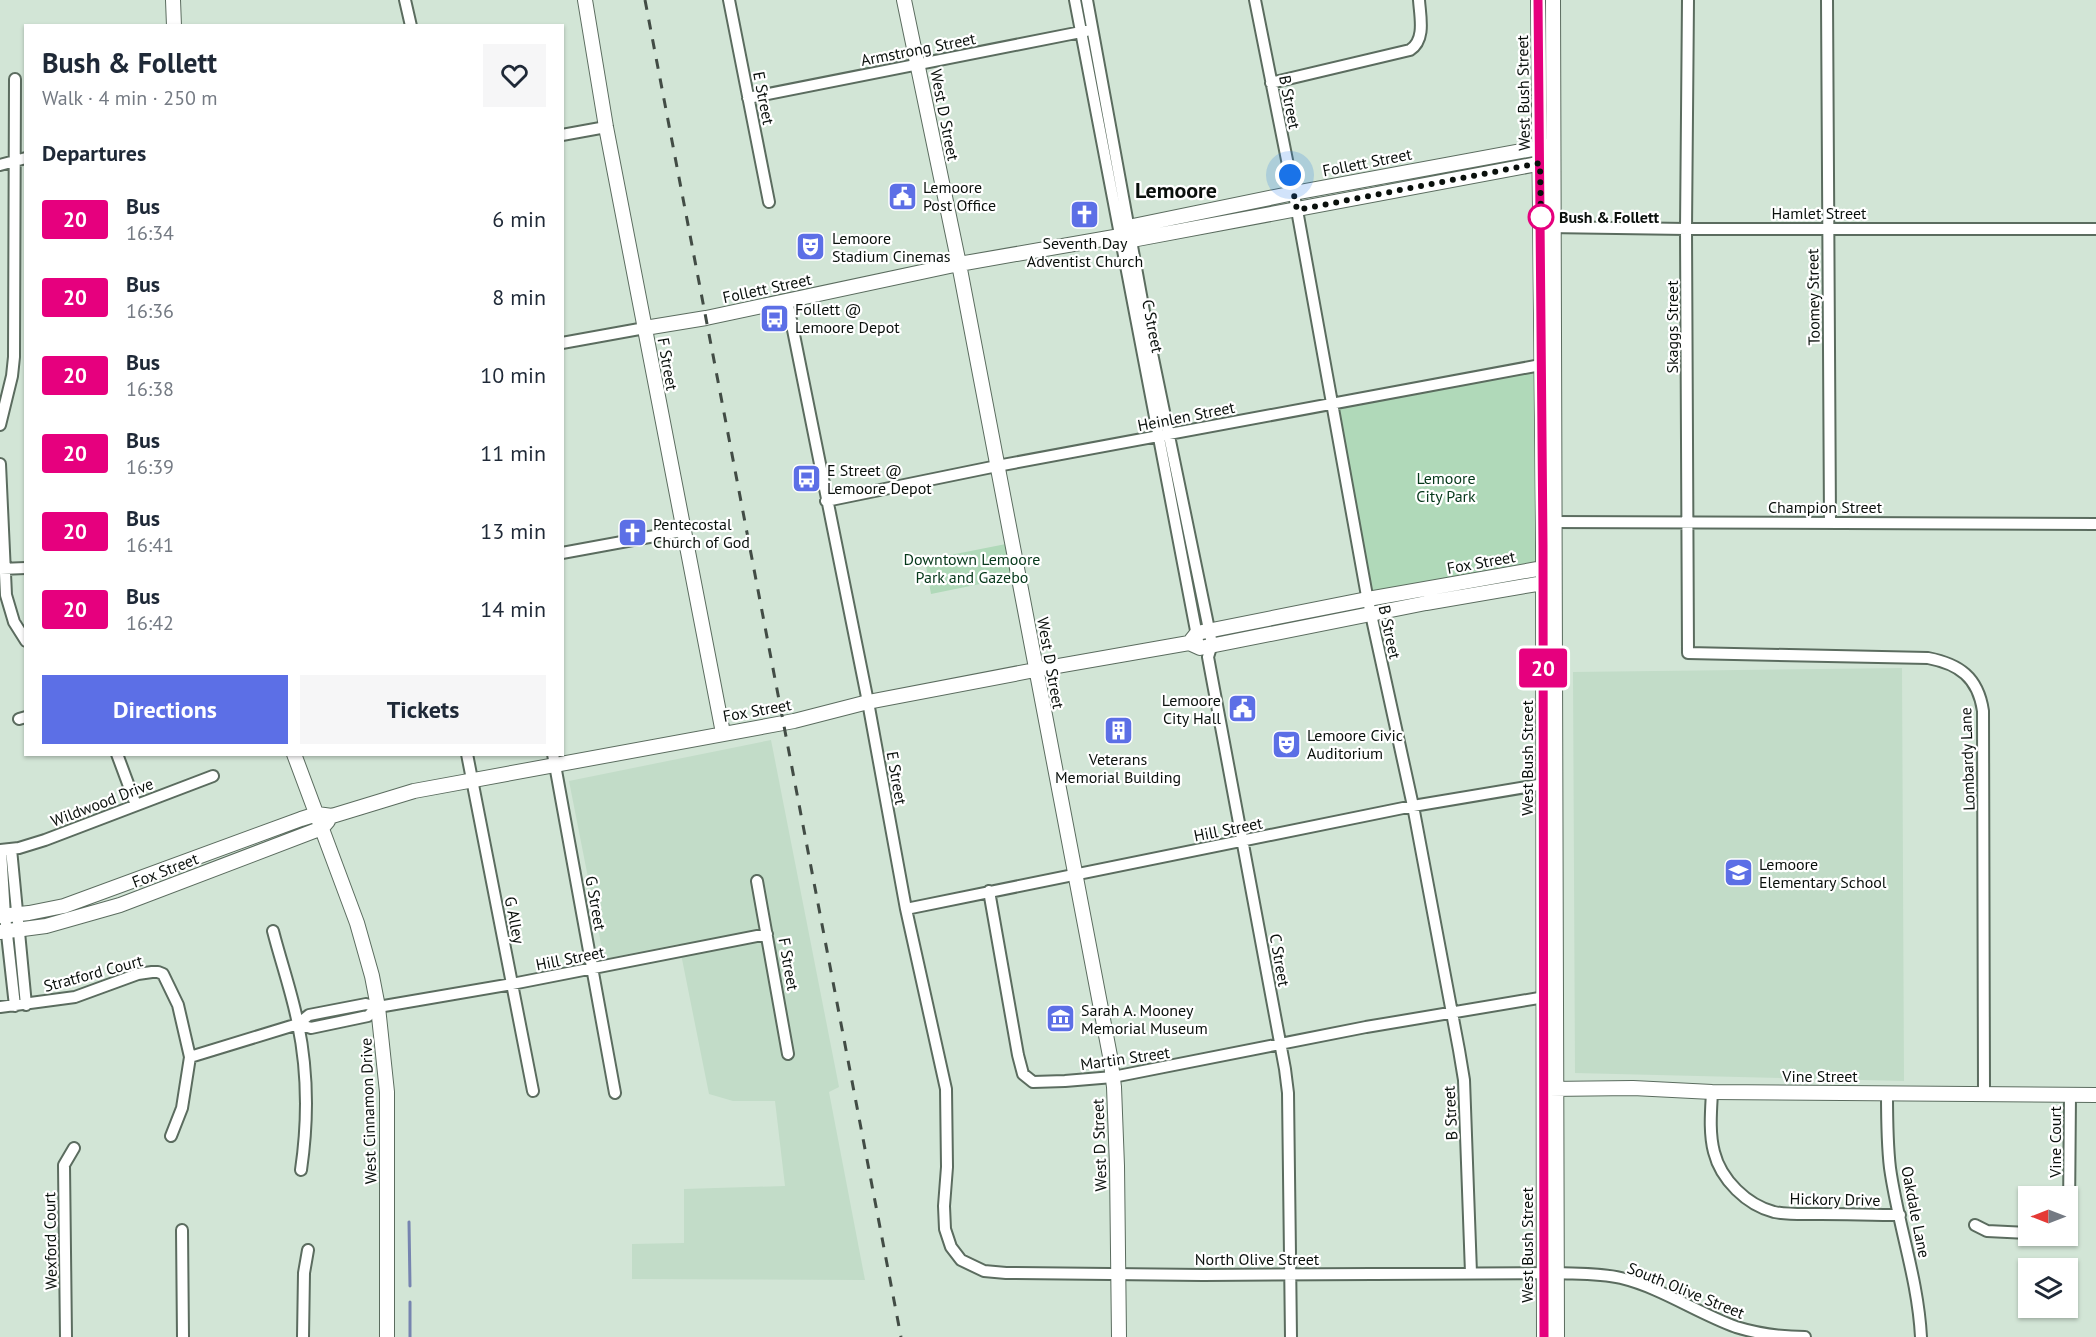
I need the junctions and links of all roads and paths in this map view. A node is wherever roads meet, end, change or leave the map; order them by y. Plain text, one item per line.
1 (173, 0) edge
2 (405, 0) edge
3 (585, 0) edge
4 (729, 0) edge
5 (904, 0) edge
6 (1075, 0) edge
7 (1087, 0) edge
8 (1255, 0) edge
9 (1419, 0) edge
10 (1538, 0) edge
11 (1553, 0) edge
12 (1688, 0) edge
13 (1827, 0) edge
14 (174, 24) edge
15 (411, 24) edge
16 (1093, 30) junction
17 (1081, 32) junction
18 (918, 65) junction
19 (15, 79) dead end
20 (1271, 83) junction
21 (748, 98) junction
22 (606, 127) junction
23 (564, 135) edge
24 (1547, 146) junction
25 (24, 159) edge
26 (14, 162) junction
27 (1547, 162) junction
28 (0, 165) edge
29 (1294, 193) junction
30 (769, 202) dead end
31 (1297, 210) junction
32 (1548, 227) junction
33 (1827, 228) junction
34 (1686, 229) junction
35 (2096, 229) edge
36 (1127, 234) junction
37 (958, 264) junction
38 (20, 286) edge
39 (787, 300) junction
40 (645, 328) junction
41 (564, 343) edge
42 (1547, 364) junction
43 (1332, 405) junction
44 (0, 425) edge
45 (1164, 435) junction
46 (0, 464) edge
47 (997, 466) junction
48 (826, 501) junction
49 (1549, 522) junction
50 (1687, 522) junction
51 (1830, 522) junction
52 (2096, 524) edge
53 (682, 531) junction
54 (564, 553) edge
55 (24, 568) edge
56 (2, 569) edge
57 (1547, 575) junction
58 (1368, 599) junction
59 (1371, 614) junction
60 (24, 637) edge
61 (1203, 642) junction
62 (1688, 653) joint
63 (1035, 670) junction
64 (868, 702) junction
65 (723, 733) junction
66 (118, 756) edge
67 (295, 756) edge
68 (467, 756) edge
69 (554, 760) edge
70 (213, 776) dead end
71 (472, 781) junction
72 (1550, 783) junction
73 (135, 805) junction
74 (1413, 806) junction
75 (317, 814) junction
76 (332, 816) junction
77 (322, 828) junction
78 (1243, 842) junction
79 (4, 849) edge
80 (1074, 875) junction
81 (757, 881) dead end
82 (989, 891) junction
83 (906, 909) junction
84 (7, 915) edge
85 (8, 931) edge
86 (273, 931) dead end
87 (766, 934) junction
88 (592, 968) junction
89 (512, 984) junction
90 (1551, 996) junction
91 (20, 1005) junction
92 (0, 1007) edge
93 (378, 1007) junction
94 (1451, 1014) junction
95 (298, 1024) junction
96 (1280, 1045) junction
97 (788, 1054) dead end
98 (190, 1057) junction
99 (1113, 1077) junction
100 (1550, 1089) junction
101 (533, 1091) dead end
102 (1712, 1092) junction
103 (615, 1093) dead end
104 (1887, 1093) junction
105 (1984, 1093) junction
106 (2070, 1095) junction
107 (2096, 1095) edge
108 (171, 1136) dead end
109 (74, 1148) dead end
110 (301, 1170) dead end
111 (2070, 1186) edge
112 (1900, 1215) junction
113 (1975, 1225) dead end
114 (182, 1230) dead end
115 (2018, 1233) edge
116 (308, 1250) dead end
117 (961, 1260) joint
118 (1471, 1273) junction
119 (1550, 1273) junction
120 (1290, 1274) junction
121 (1119, 1275) junction
122 (66, 1337) edge
123 (183, 1337) edge
124 (303, 1337) edge
125 (387, 1337) edge
126 (1119, 1337) edge
127 (1291, 1337) edge
128 (1544, 1337) edge
129 (1557, 1337) edge
130 (1805, 1337) edge
131 (1921, 1337) edge

1 - 14 street
2 - 15 street
3 - 22 street, F Street
4 - 21 street, E Street
5 - 18 street, West D Street
6 - 17 street, C Street
7 - 16 street, C Street
8 - 20 street, B Street
9 - 20 street
10 - 24 street, West Bush Street
11 - 24 street, West Bush Street
12 - 34 street, Skaggs Street
13 - 33 street, Toomey Street
16 - 17 street, Armstrong Street
16 - 36 street, C Street
17 - 18 street, Armstrong Street
17 - 36 street, C Street
18 - 21 street, Armstrong Street
18 - 37 street, West D Street
19 - 26 street
20 - 29 street, B Street
21 - 30 street, E Street
22 - 23 street
22 - 40 street, F Street
24 - 27 street, West Bush Street
24 - 29 street, Follett Street
25 - 26 street
26 - 28 street
26 - 38 street
27 - 31 street, Follett Street
27 - 32 street, West Bush Street
29 - 31 street, B Street
29 - 36 street, Follett Street
31 - 36 street, Follett Street
31 - 43 street, B Street
32 - 34 street, Hamlet Street
32 - 42 street, West Bush Street
33 - 34 street, Hamlet Street
33 - 35 street, Hamlet Street
33 - 51 street, Toomey Street
34 - 50 street, Skaggs Street
36 - 37 street, Follett Street
36 - 45 street, C Street
37 - 39 street, Follett Street
37 - 47 street, West D Street
38 - 44 street
39 - 40 street, Follett Street
39 - 48 street, E Street
40 - 41 street, Follett Street
40 - 53 street, F Street
42 - 43 street, Heinlen Street
42 - 49 street, West Bush Street
43 - 45 street, Heinlen Street
43 - 58 street, B Street
45 - 47 street, Heinlen Street
45 - 61 street, C Street
46 - 56 street
47 - 48 street, Heinlen Street
47 - 63 street, West D Street
48 - 64 street, E Street
49 - 50 street, Champion Street
49 - 57 street, West Bush Street
50 - 51 street, Champion Street
50 - 62 street, Skaggs Street
51 - 52 street, Champion Street
53 - 54 street
53 - 65 street, F Street
55 - 56 street
56 - 60 street
57 - 58 street, Fox Street
57 - 59 street, Fox Street
57 - 72 street, West Bush Street
58 - 59 street, B Street
58 - 61 street, Fox Street
59 - 61 street, Fox Street
59 - 74 street, B Street
61 - 63 street, Fox Street
61 - 78 street, C Street
62 - 105 street, Lombardy Lane
63 - 64 street, Fox Street
63 - 80 street, West D Street
64 - 65 street, Fox Street
64 - 83 street, E Street
65 - 69 street, Fox Street
66 - 73 street
67 - 75 street, West Cinnamon Drive
68 - 71 street, G Alley
69 - 71 street, Fox Street
69 - 88 street, G Street
70 - 73 street, Wildwood Drive
71 - 76 street, Fox Street
71 - 89 street, G Alley
72 - 74 street, Hill Street
72 - 90 street, West Bush Street
73 - 79 street, Wildwood Drive
74 - 78 street, Hill Street
74 - 94 street, B Street
75 - 76 street, Fox Street
75 - 77 street, West Cinnamon Drive
75 - 84 street, Fox Street
76 - 77 street, Fox Street
77 - 85 street, Fox Street
77 - 93 street, West Cinnamon Drive
78 - 80 street, Hill Street
78 - 96 street, C Street
79 - 84 street
80 - 82 street, Hill Street
80 - 99 street, West D Street
81 - 87 street, F Street
82 - 83 street, Hill Street
82 - 99 street, Martin Street
83 - 117 street, E Street
84 - 85 street
85 - 91 street
86 - 95 street
87 - 88 street, Hill Street
87 - 97 street, F Street
88 - 89 street, Hill Street
88 - 103 street, G Street
89 - 93 street, Hill Street
89 - 101 street, G Alley
90 - 94 street, Martin Street
90 - 100 street, West Bush Street
91 - 92 street, Stratford Court
91 - 98 street, Stratford Court
93 - 95 street, Hill Street
93 - 125 street, West Cinnamon Drive
94 - 96 street, Martin Street
94 - 118 street, B Street
95 - 98 street, Hill Street
95 - 110 street
96 - 99 street, Martin Street
96 - 120 street, C Street
98 - 108 street
99 - 121 street, West D Street
100 - 102 street, Vine Street
100 - 119 street, West Bush Street
102 - 104 street, Vine Street
102 - 112 street, Hickory Drive
104 - 105 street, Vine Street
104 - 112 street, Oakdale Lane
105 - 106 street, Vine Street
106 - 107 street, Vine Street
106 - 111 street, Vine Court
109 - 122 street, Wexford Court
112 - 131 street, Oakdale Lane
113 - 115 street
114 - 123 street
116 - 124 street
117 - 121 street, North Olive Street
118 - 119 street, North Olive Street
118 - 120 street, North Olive Street
119 - 128 street, West Bush Street
119 - 129 street, West Bush Street
119 - 130 street, South Olive Street
120 - 121 street, North Olive Street
120 - 127 street, C Street
121 - 126 street, West D Street

